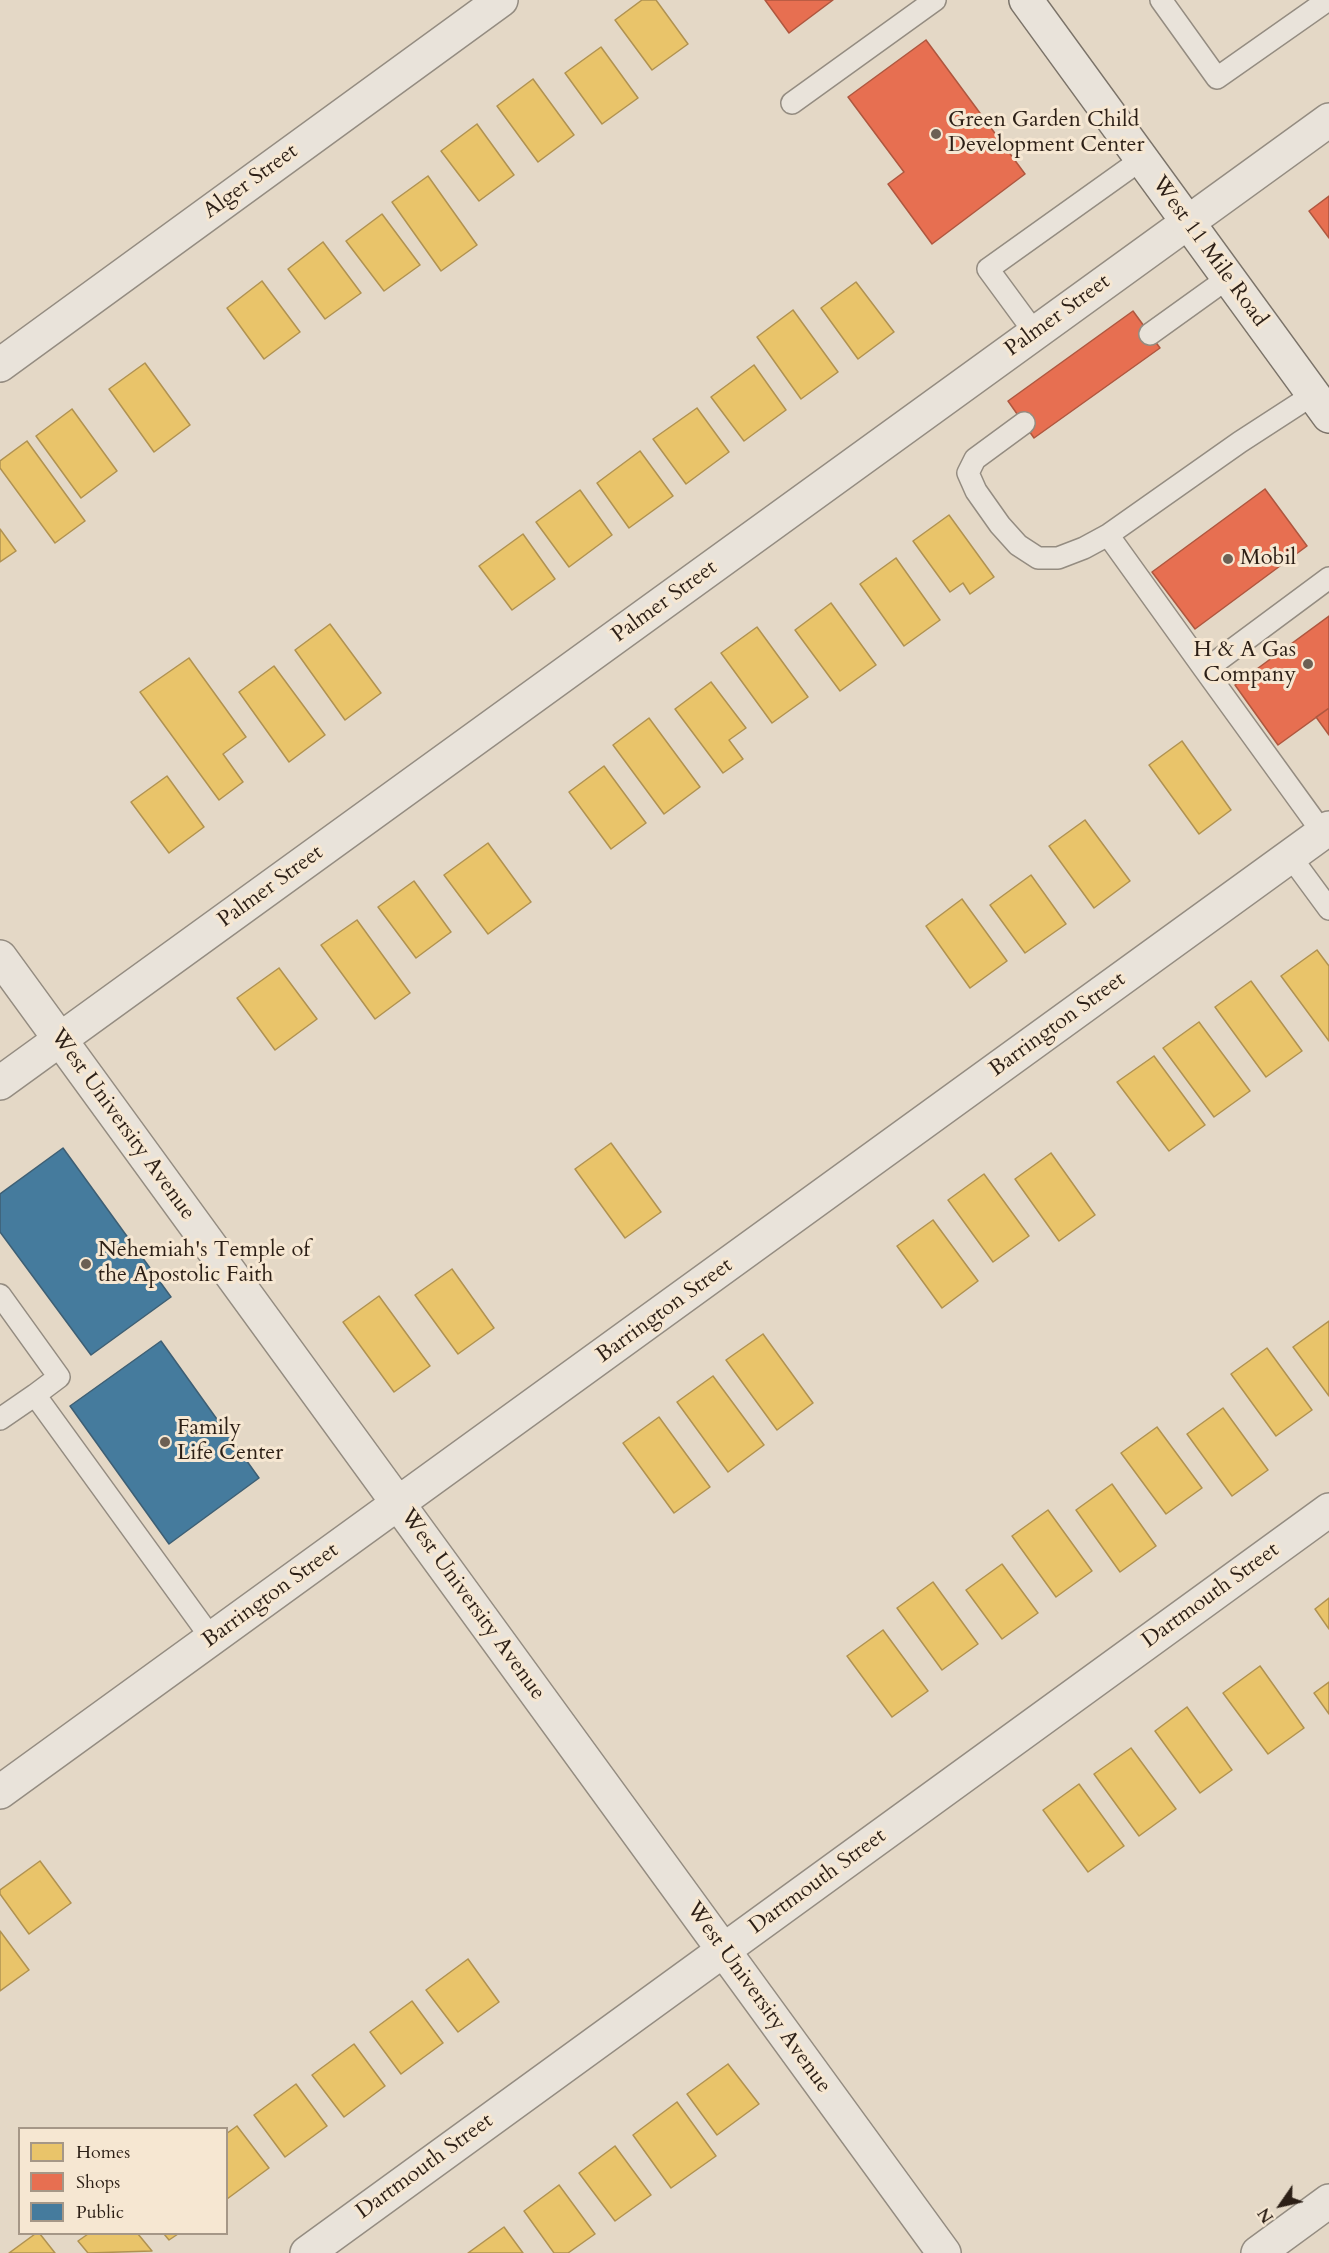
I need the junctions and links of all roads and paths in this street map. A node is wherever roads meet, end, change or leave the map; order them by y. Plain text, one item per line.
1 (501, 0) edge
2 (935, 0) edge
3 (1026, 0) edge
4 (1161, 0) edge
5 (1326, 6) edge
6 (792, 103) dead end
7 (1329, 120) edge
8 (1142, 159) junction
9 (1187, 223) junction
10 (1228, 278) junction
11 (1035, 333) junction
12 (1150, 334) dead end
13 (0, 365) edge
14 (1321, 405) edge
15 (1024, 423) dead end
16 (1108, 535) junction
17 (1329, 578) edge
18 (1205, 670) junction
19 (1326, 830) edge
20 (1290, 856) junction
21 (1329, 909) edge
22 (0, 957) edge
23 (61, 1041) junction
24 (0, 1083) edge
25 (0, 1295) edge
26 (35, 1395) junction
27 (0, 1419) edge
28 (398, 1504) junction
29 (1329, 1510) edge
30 (212, 1640) junction
31 (0, 1792) edge
32 (724, 1950) junction
33 (1329, 2201) edge
34 (307, 2253) edge
35 (944, 2253) edge
36 (1258, 2253) edge

1 - 13 street, Alger Street
2 - 6 lane
3 - 8 street, West 11 Mile Road
4 - 5 lane
7 - 9 street, Palmer Street
8 - 9 street, West 11 Mile Road
8 - 11 lane
9 - 10 street, West 11 Mile Road
9 - 11 street, Palmer Street
10 - 12 lane
10 - 14 street, West 11 Mile Road
11 - 23 street, Palmer Street
14 - 16 lane
15 - 16 lane
16 - 18 lane
17 - 18 lane
18 - 19 lane
19 - 20 street, Barrington Street
20 - 21 lane
20 - 28 street, Barrington Street
22 - 23 street, West University Avenue
23 - 24 street, Palmer Street
23 - 28 street, West University Avenue
25 - 26 lane
26 - 27 lane
26 - 30 lane
28 - 30 street, Barrington Street
28 - 32 street, West University Avenue
29 - 32 street, Dartmouth Street
30 - 31 street, Barrington Street
32 - 34 street, Dartmouth Street
32 - 35 street, West University Avenue
33 - 36 street

